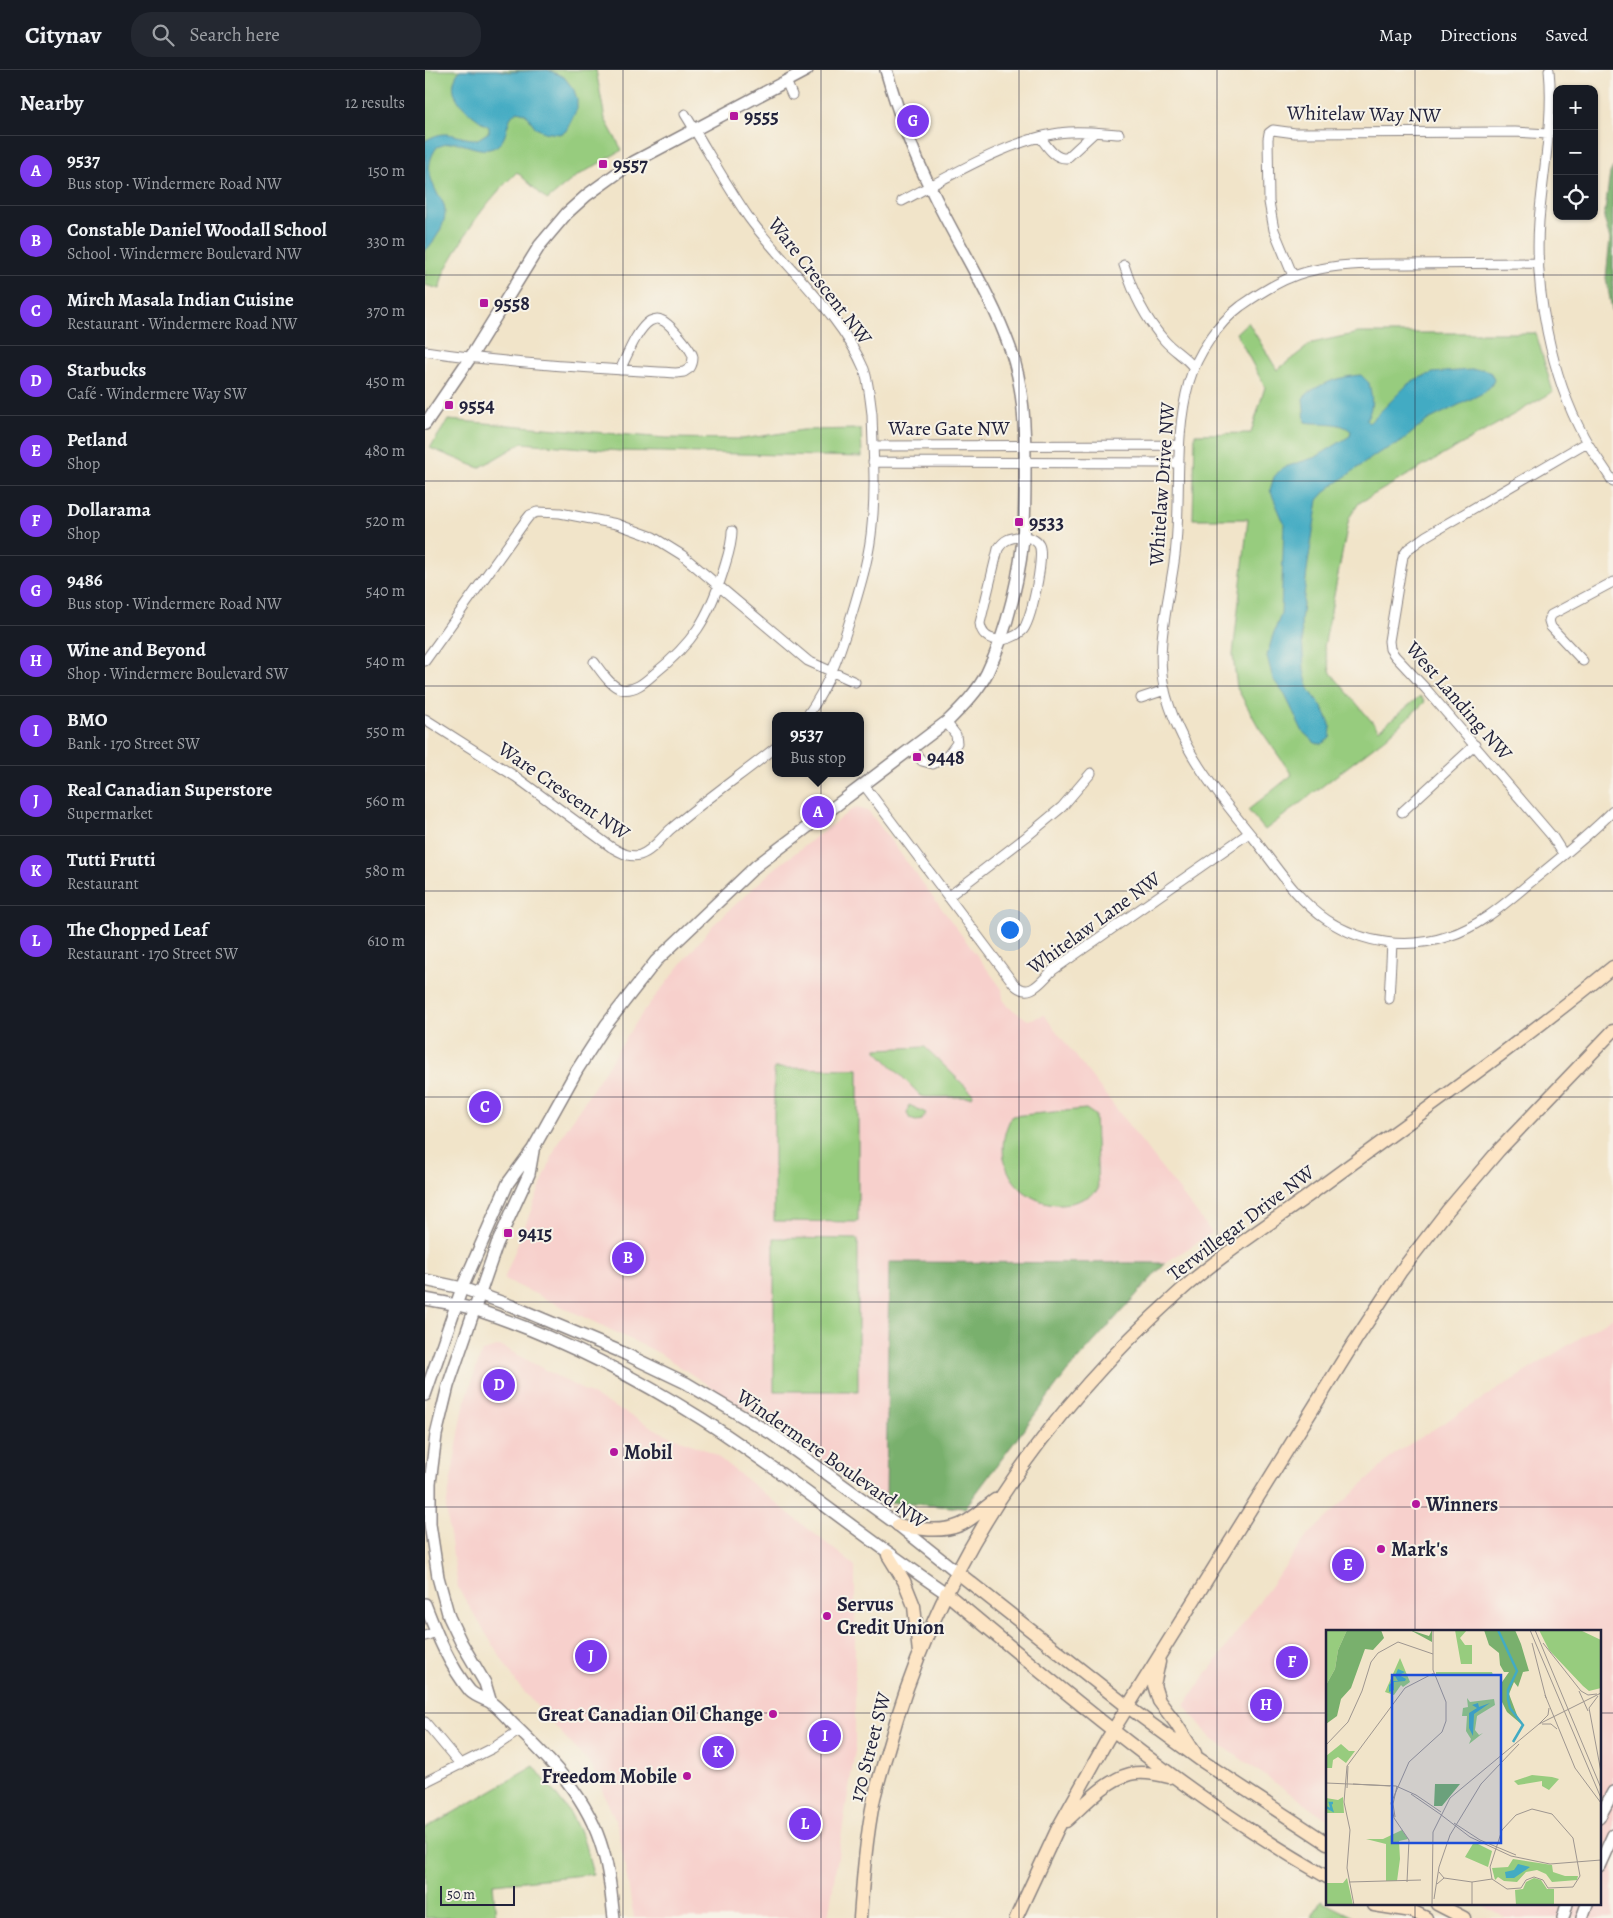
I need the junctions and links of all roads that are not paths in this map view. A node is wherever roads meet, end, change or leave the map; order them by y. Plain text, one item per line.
1 (886, 70) edge
2 (1549, 70) edge
3 (803, 71) edge
4 (786, 81) junction
5 (793, 95) dead end
6 (685, 114) dead end
7 (694, 129) junction
8 (1095, 133) junction
9 (1119, 134) dead end
10 (1548, 134) junction
11 (1040, 137) junction
12 (930, 186) junction
13 (902, 200) dead end
14 (1539, 263) junction
15 (1124, 265) dead end
16 (1293, 276) junction
17 (425, 351) edge
18 (470, 358) junction
19 (1194, 368) junction
20 (620, 370) junction
21 (425, 424) edge
22 (1587, 442) junction
23 (1025, 445) junction
24 (1179, 445) junction
25 (873, 446) junction
26 (873, 462) junction
27 (1025, 462) junction
28 (1179, 463) junction
29 (1613, 482) edge
30 (732, 531) dead end
31 (1023, 536) junction
32 (1613, 582) edge
33 (719, 586) junction
34 (1001, 639) junction
35 (425, 661) edge
36 (1583, 661) dead end
37 (594, 662) dead end
38 (832, 673) junction
39 (855, 682) dead end
40 (1165, 690) junction
41 (1141, 698) dead end
42 (809, 712) edge
43 (425, 719) edge
44 (946, 722) junction
45 (1475, 745) junction
46 (912, 748) junction
47 (772, 750) edge
48 (1091, 773) dead end
49 (864, 785) junction
50 (1613, 811) edge
51 (1402, 812) dead end
52 (1249, 833) junction
53 (1564, 855) junction
54 (948, 897) junction
55 (1392, 943) junction
56 (1613, 967) edge
57 (1389, 999) dead end
58 (1613, 1031) edge
59 (533, 1149) junction
60 (425, 1280) edge
61 (462, 1288) junction
62 (480, 1294) junction
63 (425, 1298) edge
64 (456, 1305) junction
65 (475, 1310) junction
66 (425, 1395) edge
67 (999, 1497) junction
68 (899, 1525) junction
69 (888, 1554) junction
70 (957, 1572) junction
71 (946, 1593) junction
72 (425, 1604) edge
73 (431, 1634) edge
74 (1161, 1652) junction
75 (919, 1653) junction
76 (491, 1703) junction
77 (1128, 1706) junction
78 (425, 1722) edge
79 (520, 1730) junction
80 (1112, 1731) junction
81 (1199, 1759) junction
82 (461, 1765) junction
83 (1175, 1778) junction
84 (425, 1782) edge
85 (1613, 1792) edge
86 (1601, 1814) edge
87 (1058, 1828) junction
88 (1613, 1835) edge
89 (1326, 1842) edge
90 (1601, 1862) edge
91 (1326, 1876) edge
92 (1378, 1906) edge
93 (1385, 1906) edge
94 (1441, 1906) edge
95 (1586, 1906) edge
96 (614, 1918) edge
97 (860, 1918) edge
98 (1016, 1918) edge
99 (1400, 1918) edge
100 (1426, 1918) edge
101 (1464, 1918) edge
102 (1582, 1918) edge

1 - 12 street
2 - 10 street
3 - 4 street
4 - 5 street
4 - 7 street
6 - 7 street, Ware Crescent NW
7 - 18 street
7 - 25 street, Ware Crescent NW
8 - 9 street
8 - 11 street
8 - 11 street
10 - 14 street
10 - 16 street, Whitelaw Way NW
11 - 12 street
12 - 13 street
12 - 23 street
14 - 16 street, Whitelaw Drive NW
14 - 22 street
15 - 19 street
16 - 19 street, Whitelaw Drive NW
17 - 18 street
18 - 20 street
18 - 21 street
19 - 24 street, Whitelaw Drive NW
20 - 20 street
22 - 29 street
22 - 45 street, West Landing NW
23 - 24 street, Ware Gate NW
23 - 25 street, Ware Gate NW
23 - 27 street
24 - 28 street, Whitelaw Drive NW
25 - 26 street, Ware Crescent NW
26 - 27 street, Ware Gate NW
26 - 38 street, Ware Crescent NW
27 - 28 street, Ware Gate NW
27 - 31 street
28 - 40 street, Whitelaw Drive NW
30 - 33 street
31 - 34 street
31 - 34 street
31 - 34 street
32 - 36 street
33 - 35 street
33 - 37 street
33 - 38 street
34 - 44 street
38 - 39 street
38 - 42 street, Ware Crescent NW
40 - 41 street
40 - 52 street, Whitelaw Drive NW
43 - 47 street, Ware Crescent NW
44 - 46 street
44 - 46 street
45 - 51 street
45 - 53 street, West Landing NW
46 - 49 street
48 - 54 street
49 - 54 street, Whitelaw Lane NW
49 - 59 street
50 - 53 street, Whitelaw Drive NW
52 - 54 street, Whitelaw Lane NW
52 - 55 street, Whitelaw Drive NW
53 - 55 street, Whitelaw Drive NW
55 - 57 street
56 - 67 main road, Terwillegar Drive NW
58 - 74 main road
59 - 61 street
59 - 62 street
60 - 61 street, Windermere Boulevard NW
61 - 62 street, Windermere Boulevard NW
61 - 64 street
62 - 65 street
62 - 68 street, Windermere Boulevard NW
63 - 64 street, Windermere Boulevard NW
64 - 65 street, Windermere Boulevard NW
64 - 66 street
65 - 69 street, Windermere Boulevard NW
65 - 76 street
67 - 68 main road
67 - 70 main road, Terwillegar Drive NW
68 - 70 street, Windermere Boulevard NW
69 - 71 street, Windermere Boulevard NW
69 - 75 main road
70 - 71 main road, Terwillegar Drive NW
70 - 77 main road, Windermere Boulevard NW
71 - 75 main road, 170 Street SW
71 - 80 main road, Windermere Boulevard NW
72 - 73 street
73 - 76 street
74 - 77 main road
74 - 81 main road
75 - 97 main road, 170 Street SW
76 - 79 street
77 - 80 main road
77 - 81 main road, Windermere Boulevard NW
78 - 82 street
79 - 82 street
79 - 96 street
80 - 83 main road, Windermere Boulevard NW
80 - 87 main road
81 - 89 main road, Windermere Boulevard NW
82 - 84 street
83 - 87 main road
83 - 91 main road, Windermere Boulevard NW
85 - 86 street
87 - 98 main road
88 - 90 street
92 - 99 main road
93 - 100 main road
94 - 101 main road
95 - 102 street

